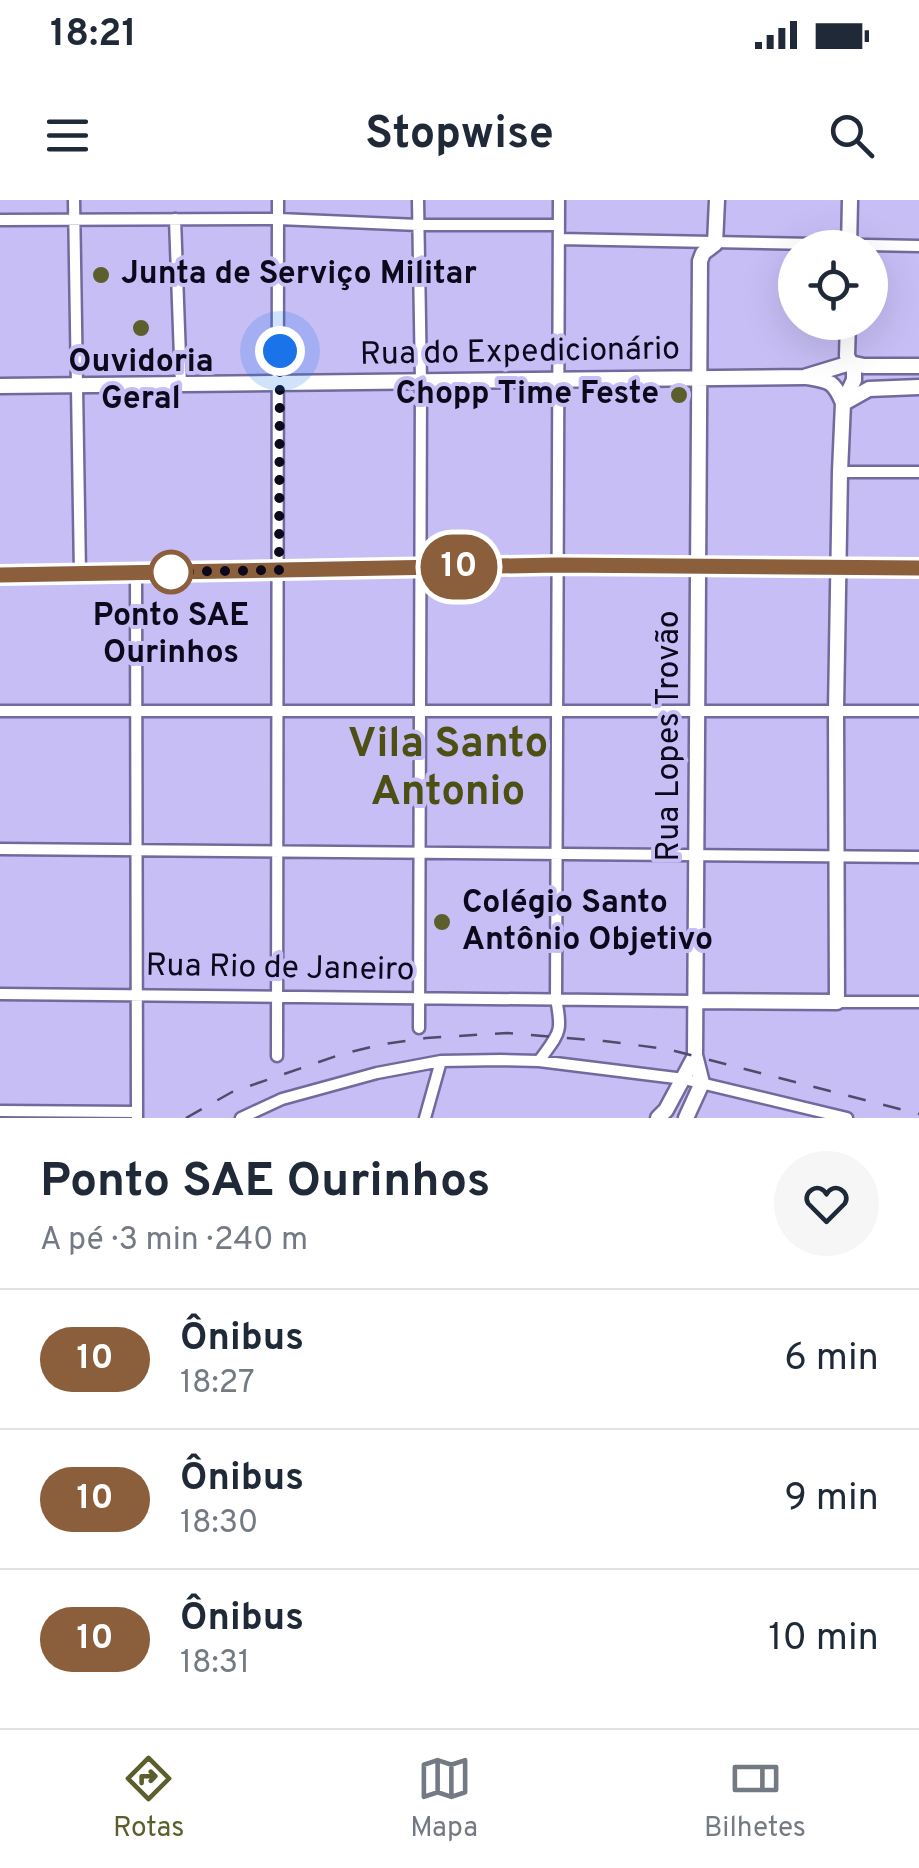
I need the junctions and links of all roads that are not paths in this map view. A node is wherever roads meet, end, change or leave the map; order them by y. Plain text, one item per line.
1 (74, 200) edge
2 (278, 200) edge
3 (418, 200) edge
4 (558, 200) edge
5 (717, 200) edge
6 (850, 200) edge
7 (75, 219) junction
8 (175, 219) junction
9 (279, 219) junction
10 (0, 220) edge
11 (418, 225) junction
12 (558, 225) junction
13 (849, 230) edge
14 (559, 239) junction
15 (716, 244) junction
16 (778, 245) edge
17 (888, 246) edge
18 (919, 246) edge
19 (847, 340) edge
20 (850, 362) junction
21 (919, 367) edge
22 (804, 377) junction
23 (699, 378) junction
24 (559, 380) junction
25 (420, 382) junction
26 (78, 384) junction
27 (280, 384) junction
28 (181, 385) junction
29 (0, 386) edge
30 (914, 387) edge
31 (843, 404) junction
32 (840, 472) junction
33 (919, 472) edge
34 (557, 565) junction
35 (698, 566) junction
36 (837, 567) junction
37 (420, 568) junction
38 (279, 570) junction
39 (918, 570) edge
40 (136, 573) junction
41 (80, 574) junction
42 (0, 575) edge
43 (136, 710) junction
44 (278, 710) junction
45 (419, 710) junction
46 (557, 710) junction
47 (696, 710) junction
48 (836, 710) junction
49 (0, 711) edge
50 (919, 711) edge
51 (0, 849) edge
52 (136, 850) junction
53 (276, 852) junction
54 (418, 853) junction
55 (556, 854) junction
56 (697, 855) junction
57 (836, 856) junction
58 (919, 856) edge
59 (0, 994) edge
60 (136, 994) junction
61 (278, 997) junction
62 (418, 998) junction
63 (556, 999) junction
64 (695, 1000) junction
65 (837, 1002) junction
66 (919, 1002) edge
67 (419, 1028) dead end
68 (695, 1055) junction
69 (277, 1056) dead end
70 (441, 1061) junction
71 (539, 1062) junction
72 (684, 1080) junction
73 (702, 1084) junction
74 (0, 1111) edge
75 (137, 1115) edge
76 (241, 1118) edge
77 (425, 1118) edge
78 (658, 1118) edge
79 (686, 1118) edge
80 (847, 1118) edge

1 - 7 street
2 - 9 street
3 - 11 street
4 - 12 street
5 - 15 main road, Rua Lopes Trovão
6 - 13 main road
7 - 8 street
7 - 10 street
7 - 26 street
8 - 9 street
8 - 28 street
9 - 11 street
9 - 27 street
11 - 12 street
11 - 25 street
12 - 14 street
14 - 15 street
14 - 24 street
15 - 16 street
15 - 23 main road, Rua Lopes Trovão
17 - 18 street
19 - 20 main road
20 - 21 main road, Rua do Expedicionário
20 - 22 main road, Rua do Expedicionário
20 - 31 main road
21 - 30 main road
22 - 23 main road, Rua do Expedicionário
22 - 31 main road
23 - 24 main road, Rua do Expedicionário
23 - 35 main road, Rua Lopes Trovão
24 - 25 main road, Rua do Expedicionário
24 - 34 street
25 - 27 main road, Rua do Expedicionário
25 - 37 street
26 - 28 main road, Rua do Expedicionário
26 - 29 main road, Rua do Expedicionário
26 - 41 street
27 - 28 main road, Rua do Expedicionário
27 - 38 street
30 - 31 main road
31 - 32 main road
32 - 33 street
32 - 36 main road
34 - 35 main road
34 - 37 main road
34 - 46 street
35 - 36 main road
35 - 47 main road, Rua Lopes Trovão
36 - 39 main road
36 - 48 main road
37 - 38 main road
37 - 45 street
38 - 40 main road
38 - 44 street
40 - 41 main road
40 - 43 street
41 - 42 main road
43 - 44 street
43 - 49 street
43 - 52 street
44 - 45 street
44 - 53 street
45 - 46 street
45 - 54 street
46 - 47 street
46 - 55 street
47 - 48 street
47 - 56 main road, Rua Lopes Trovão
48 - 50 street
48 - 57 main road
51 - 52 street
52 - 53 street
52 - 60 street
53 - 54 street
53 - 61 street
54 - 55 street
54 - 62 street
55 - 56 street
55 - 63 street
56 - 57 street
56 - 64 main road, Rua Lopes Trovão
57 - 58 street
57 - 65 main road
59 - 60 street, Rua Rio de Janeiro
60 - 61 street, Rua Rio de Janeiro
60 - 75 street
61 - 62 street, Rua Rio de Janeiro
61 - 69 street
62 - 63 street, Rua Rio de Janeiro
62 - 67 street
63 - 64 street, Rua Rio de Janeiro
63 - 71 street
64 - 65 main road, Rua Rio de Janeiro
64 - 68 main road, Rua Lopes Trovão
65 - 66 street, Rua Rio de Janeiro
68 - 72 main road
68 - 73 main road
70 - 71 street
70 - 76 street
70 - 77 street
71 - 72 street
72 - 73 street
72 - 78 main road
73 - 79 main road
73 - 80 street
74 - 75 street

